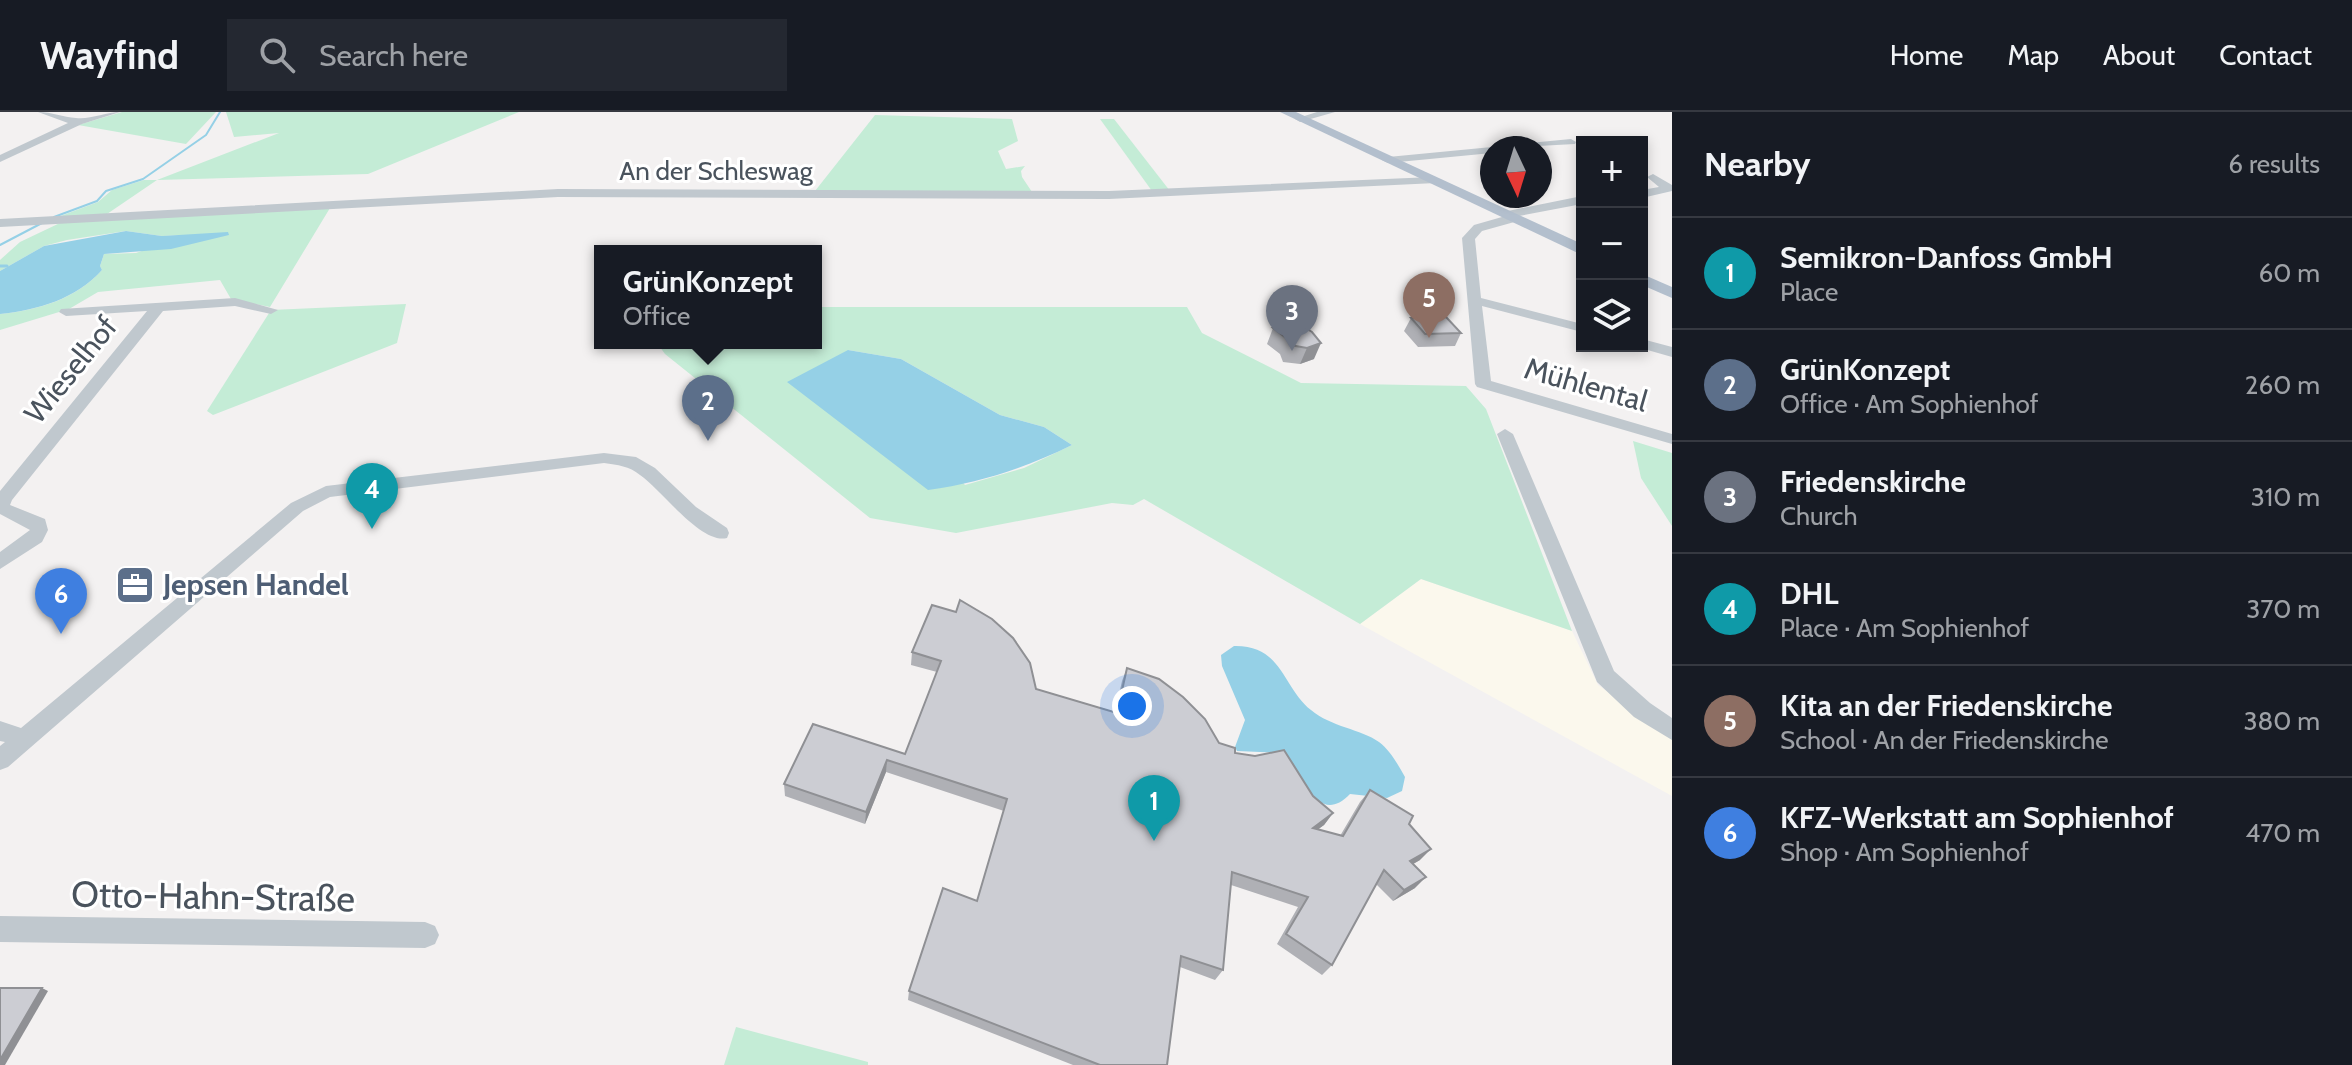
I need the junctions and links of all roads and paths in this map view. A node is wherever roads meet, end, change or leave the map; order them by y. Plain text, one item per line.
1 (43, 112) edge
2 (115, 112) edge
3 (1286, 112) edge
4 (1330, 112) edge
5 (1300, 119) junction
6 (78, 122) junction
7 (1571, 142) dead end
8 (1552, 144) edge
9 (1480, 151) edge
10 (0, 159) edge
11 (1388, 160) junction
12 (1653, 177) dead end
13 (1432, 181) junction
14 (1648, 193) edge
15 (1576, 201) edge
16 (1510, 216) junction
17 (0, 223) edge
18 (1576, 247) edge
19 (1644, 280) edge
20 (1672, 293) edge
21 (1474, 300) junction
22 (158, 307) junction
23 (271, 310) dead end
24 (66, 312) dead end
25 (1576, 326) edge
26 (1648, 346) edge
27 (1672, 352) edge
28 (1505, 434) dead end
29 (1672, 439) edge
30 (720, 533) dead end
31 (0, 562) edge
32 (1672, 730) edge
33 (0, 731) edge
34 (24, 739) junction
35 (0, 760) edge
36 (0, 929) edge
37 (425, 935) dead end

1 - 6 street
2 - 6 street
3 - 5 main road
4 - 5 street
5 - 11 main road
6 - 10 street
7 - 8 street
9 - 11 street
11 - 13 main road
12 - 14 street
13 - 16 main road
13 - 17 street, An der Schleswag
15 - 16 street
16 - 18 main road
16 - 21 street
19 - 20 main road
21 - 25 street, Mühlental
21 - 29 street, Mühlental
22 - 23 street, Wieselhof
22 - 24 street, Wieselhof
22 - 31 street, Wieselhof
26 - 27 street, Mühlental
28 - 32 street
30 - 34 street
33 - 34 street
34 - 35 street
36 - 37 street, Otto-Hahn-Straße

